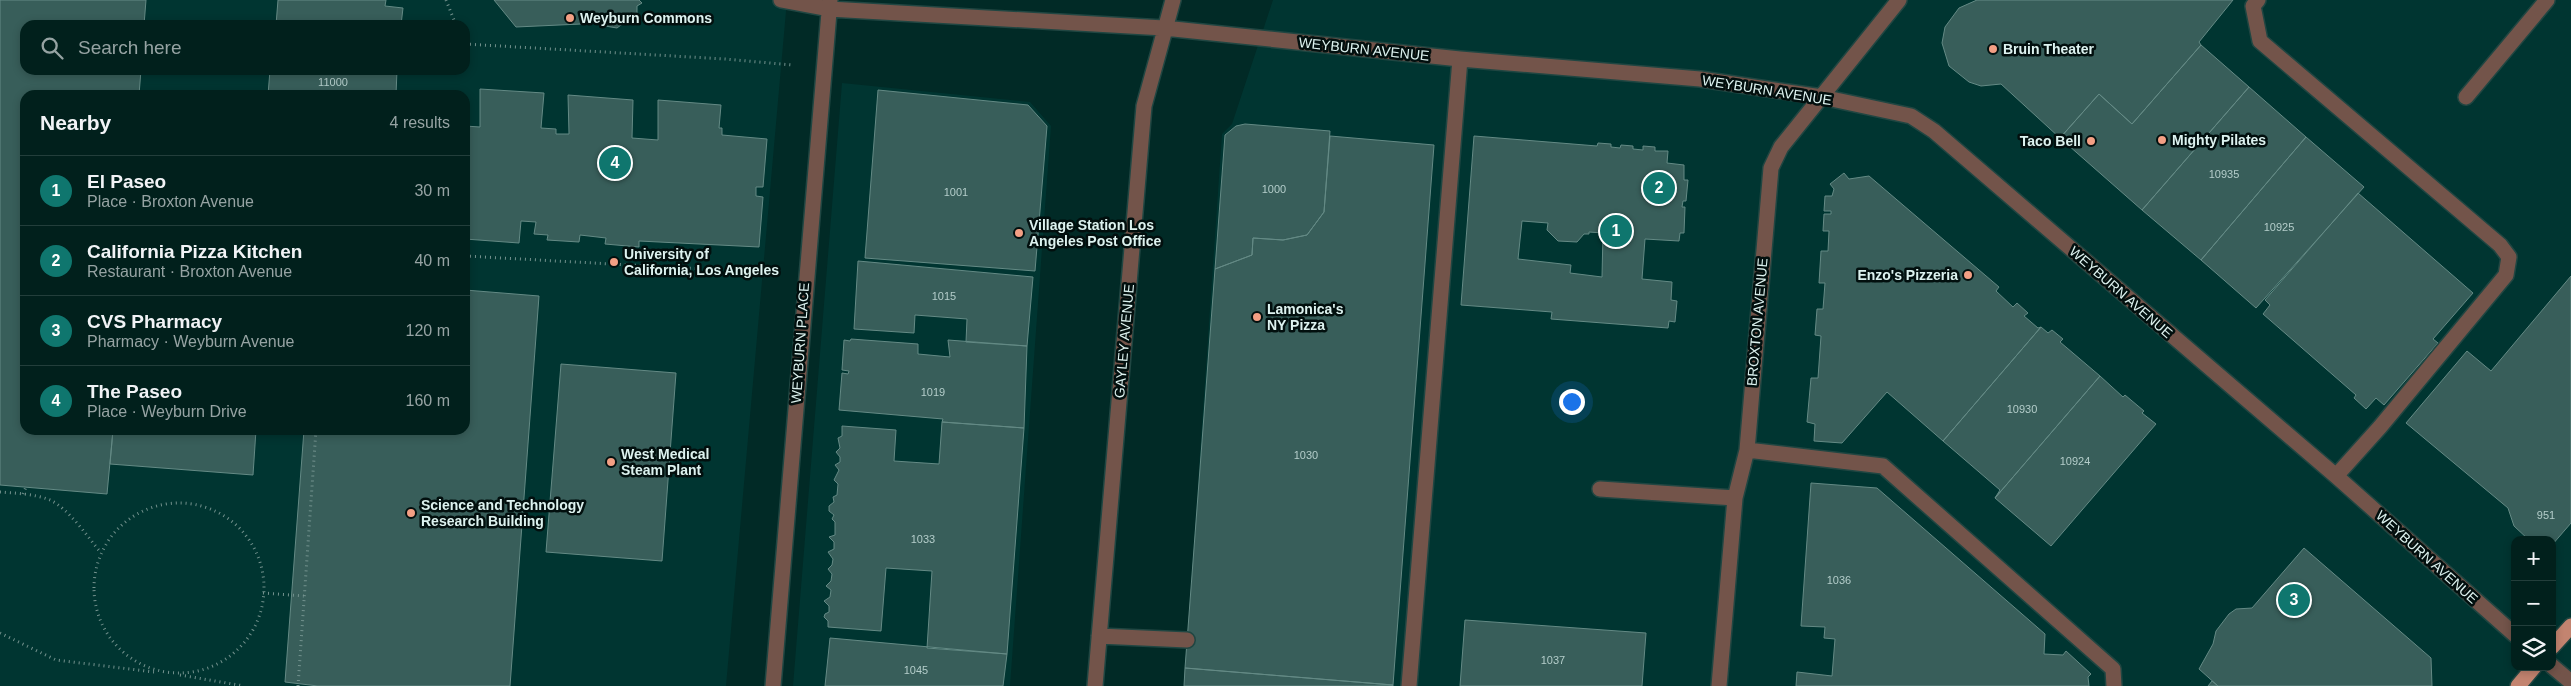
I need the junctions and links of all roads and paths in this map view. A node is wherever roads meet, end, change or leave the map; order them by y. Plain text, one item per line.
1 (446, 0) edge
2 (781, 0) edge
3 (1173, 0) edge
4 (1899, 0) edge
5 (2258, 0) edge
6 (2548, 0) edge
7 (829, 4) edge
8 (454, 20) edge
9 (1164, 28) junction
10 (470, 44) edge
11 (1460, 59) junction
12 (792, 65) dead end
13 (1822, 97) junction
14 (2466, 97) dead end
15 (470, 256) edge
16 (805, 279) junction
17 (316, 435) edge
18 (1747, 450) junction
19 (2336, 476) junction
20 (26, 487) dead end
21 (1600, 489) dead end
22 (0, 492) edge
23 (23, 494) junction
24 (1735, 498) junction
25 (101, 552) junction
26 (263, 593) junction
27 (304, 596) junction
28 (2571, 626) edge
29 (2511, 631) edge
30 (0, 633) edge
31 (1099, 636) junction
32 (1187, 640) dead end
33 (2556, 643) edge
34 (2556, 669) edge
35 (2531, 671) edge
36 (175, 674) junction
37 (2571, 682) edge
38 (244, 686) edge
39 (298, 686) edge
40 (773, 686) edge
41 (1095, 686) edge
42 (1409, 686) edge
43 (1719, 686) edge
44 (2114, 686) edge
45 (2518, 686) edge

1 - 8 path
2 - 7 street, WEYBURN AVENUE
3 - 9 street, GAYLEY AVENUE
4 - 13 street, BROXTON AVENUE
5 - 19 street
6 - 14 street
7 - 9 street, WEYBURN AVENUE
7 - 16 street, WEYBURN PLACE
9 - 11 street, WEYBURN AVENUE
9 - 31 street, GAYLEY AVENUE
10 - 12 path
11 - 13 street, WEYBURN AVENUE
11 - 42 street
13 - 18 street, BROXTON AVENUE
13 - 19 street, WEYBURN AVENUE
15 - 16 path
16 - 40 street, WEYBURN PLACE
17 - 27 path
18 - 24 street, BROXTON AVENUE
18 - 44 street
19 - 29 street, WEYBURN AVENUE
20 - 23 path
21 - 24 street
22 - 23 path
23 - 25 path
24 - 43 street, BROXTON AVENUE
25 - 26 path
25 - 36 path
26 - 27 path
26 - 36 path
27 - 39 path
28 - 33 main road
30 - 36 path
31 - 32 street
31 - 41 street, GAYLEY AVENUE
34 - 37 street
35 - 45 main road
36 - 38 path

